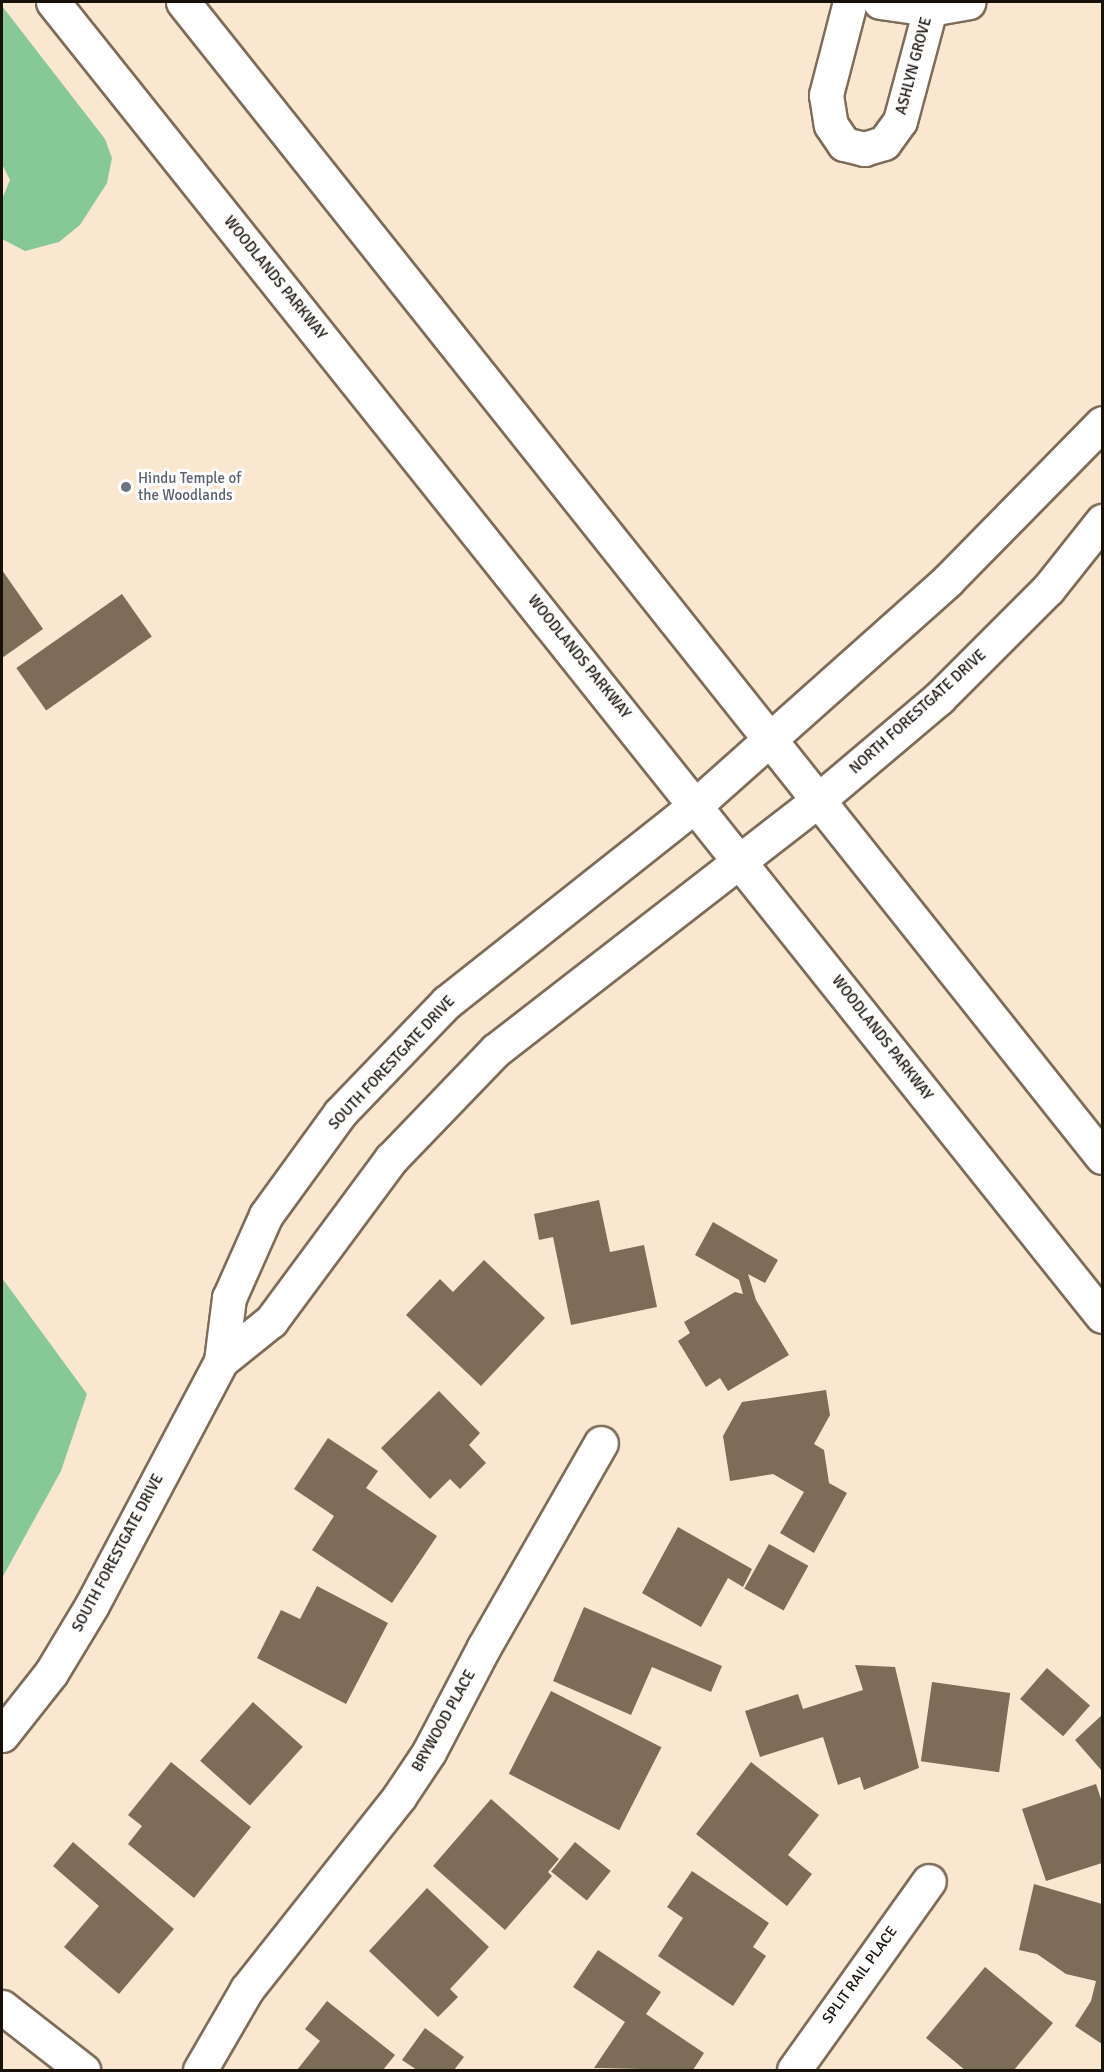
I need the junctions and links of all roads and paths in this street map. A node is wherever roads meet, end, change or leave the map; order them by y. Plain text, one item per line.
1 (53, 2) edge
2 (183, 2) edge
3 (850, 2) edge
4 (880, 2) edge
5 (968, 2) edge
6 (930, 9) junction
7 (1102, 423) edge
8 (1102, 521) edge
9 (768, 742) junction
10 (816, 802) junction
11 (697, 804) junction
12 (741, 860) junction
13 (1102, 1157) edge
14 (1102, 1316) edge
15 (220, 1361) junction
16 (601, 1443) dead end
17 (2, 1735) edge
18 (929, 1881) dead end
19 (2, 2007) edge
20 (83, 2070) edge
21 (200, 2070) edge
22 (794, 2070) edge

1 - 11 street, WOODLANDS PARKWAY
2 - 9 street
3 - 6 street, ASHLYN GROVE
4 - 6 street
5 - 6 street
7 - 9 street
8 - 10 street, NORTH FORESTGATE DRIVE
9 - 10 street
9 - 11 street, SOUTH FORESTGATE DRIVE
10 - 12 street, NORTH FORESTGATE DRIVE
10 - 13 street
11 - 12 street, WOODLANDS PARKWAY
11 - 15 street, SOUTH FORESTGATE DRIVE
12 - 14 street, WOODLANDS PARKWAY
12 - 15 street, SOUTH FORESTGATE DRIVE
15 - 17 street, SOUTH FORESTGATE DRIVE
16 - 21 street, BRYWOOD PLACE
18 - 22 street, SPLIT RAIL PLACE
19 - 20 street

